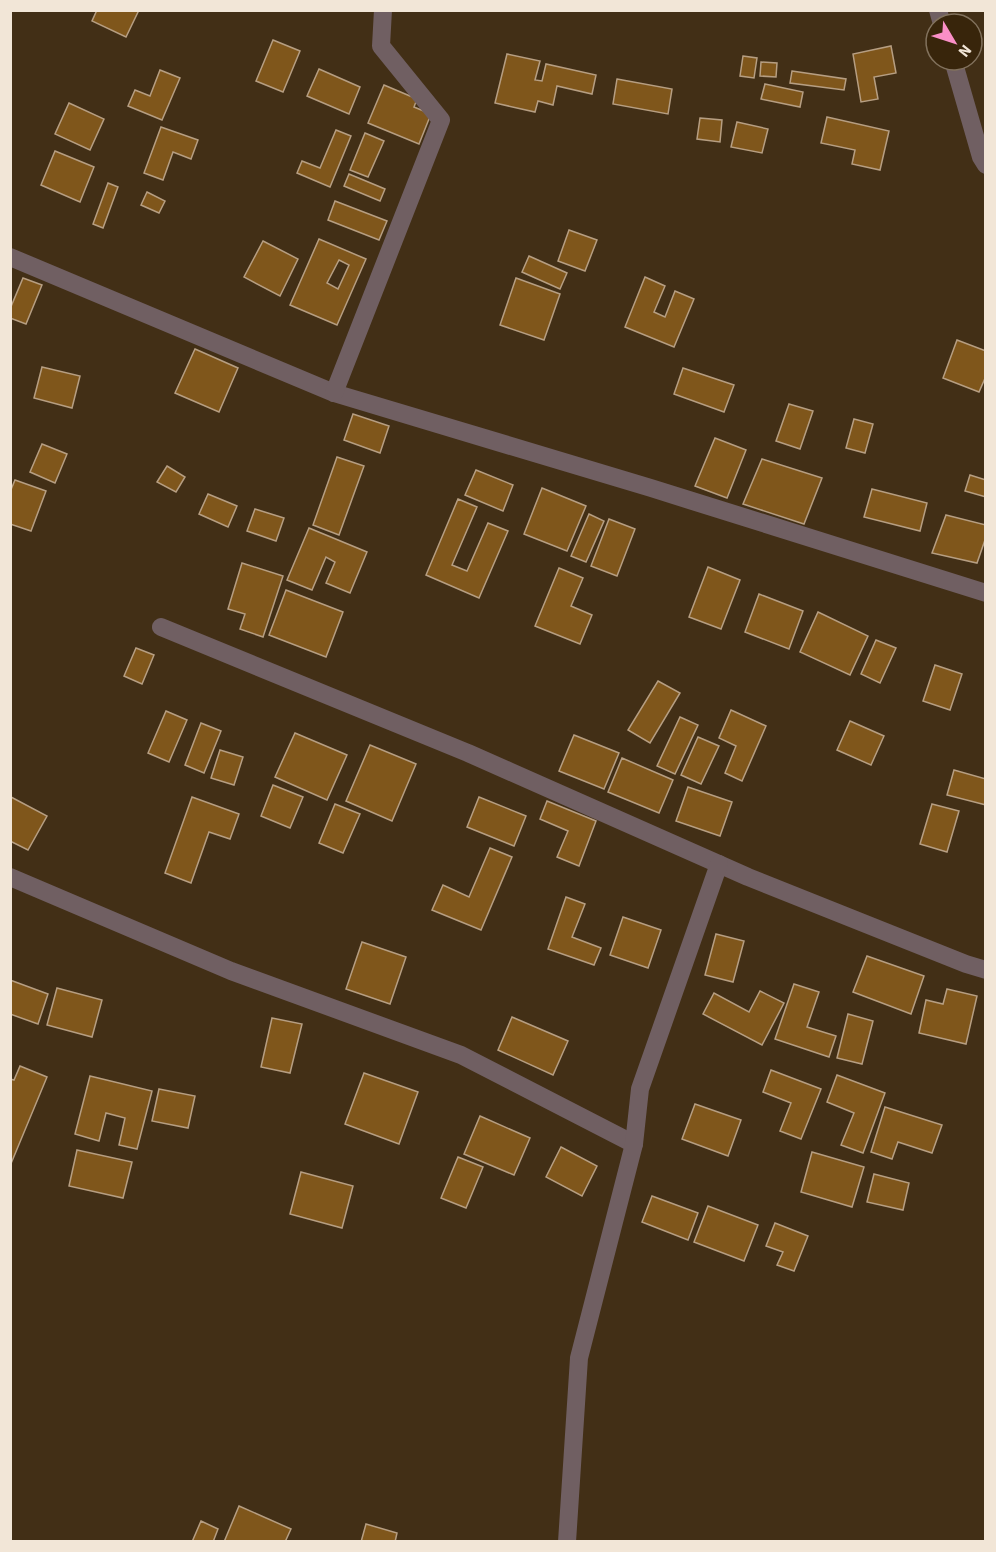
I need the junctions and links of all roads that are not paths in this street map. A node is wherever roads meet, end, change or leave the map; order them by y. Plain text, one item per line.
1 (383, 10) edge
2 (956, 72) edge
3 (986, 165) edge
4 (10, 257) edge
5 (334, 393) junction
6 (986, 593) edge
7 (161, 627) dead end
8 (719, 864) junction
9 (10, 877) edge
10 (986, 970) edge
11 (634, 1144) junction
12 (567, 1542) edge

1 - 5 street
2 - 3 street
4 - 5 street
5 - 6 street
7 - 8 street
8 - 10 street
8 - 11 street
9 - 11 street
11 - 12 street

